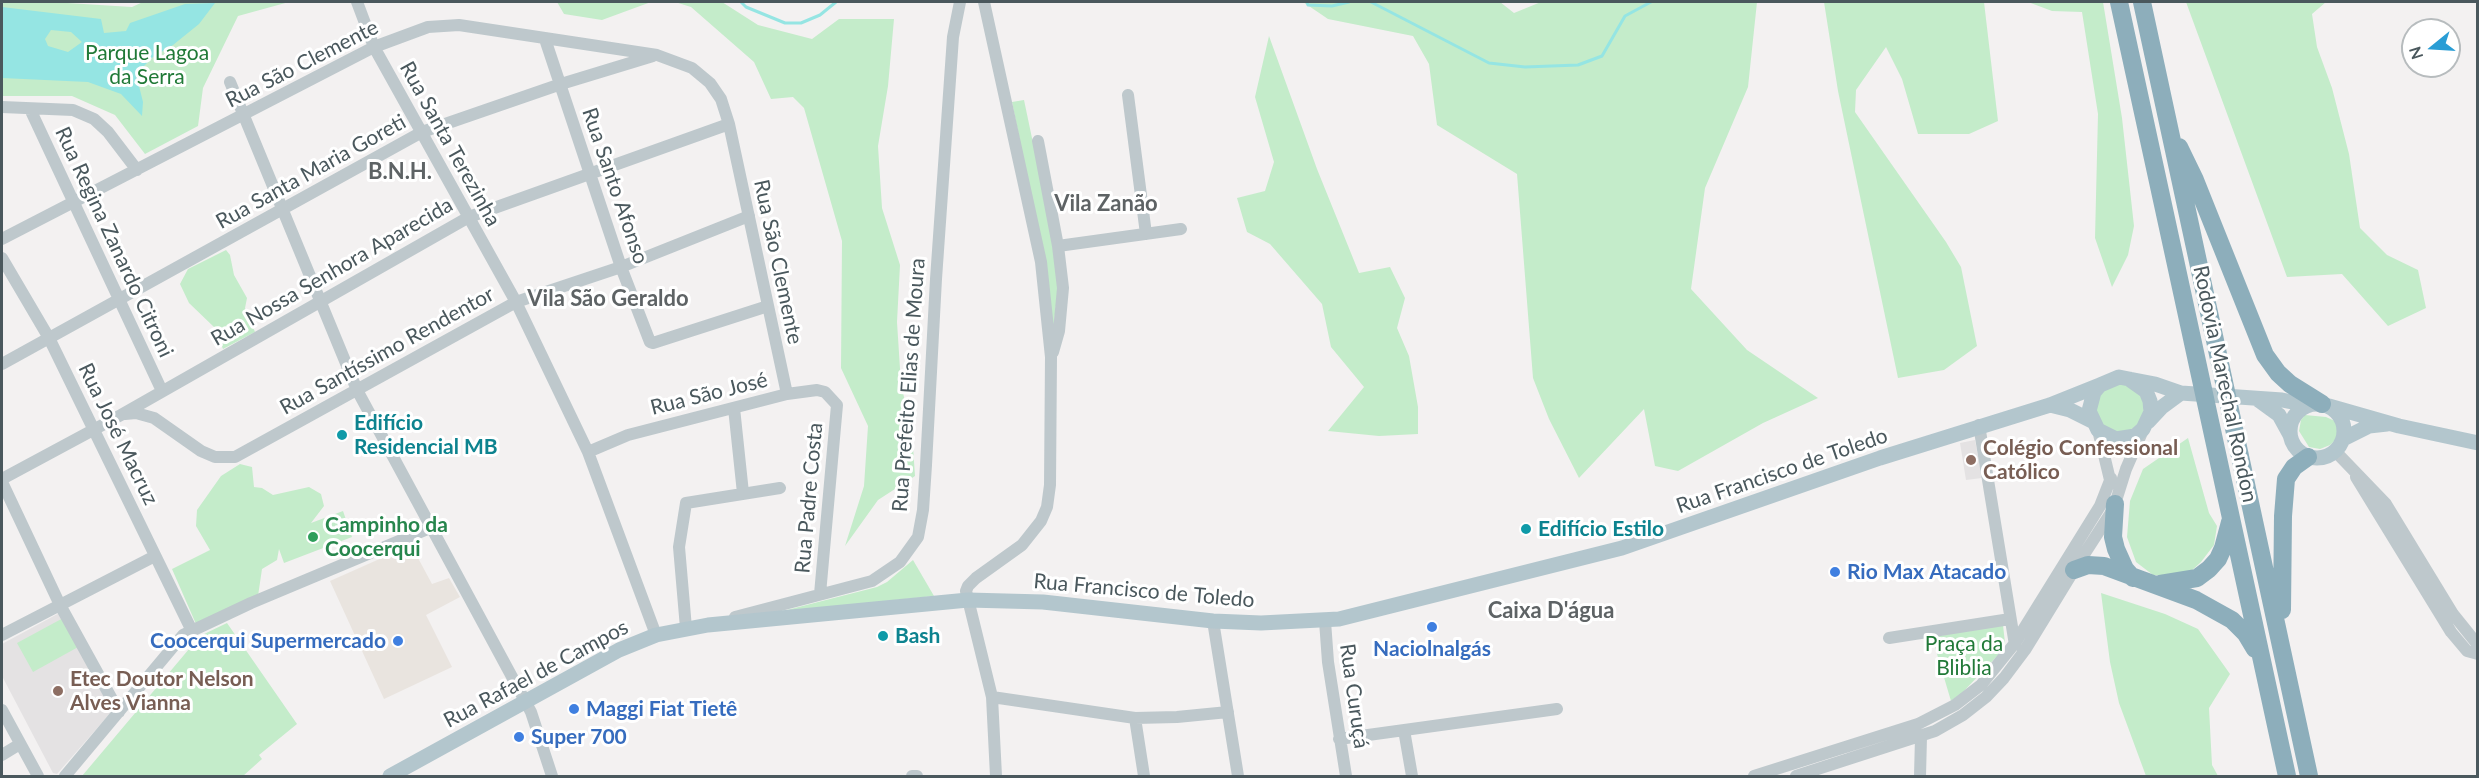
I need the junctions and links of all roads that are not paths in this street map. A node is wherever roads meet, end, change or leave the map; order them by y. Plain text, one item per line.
1 (357, 2) edge
2 (960, 2) edge
3 (984, 2) edge
4 (2142, 2) edge
5 (2121, 8) edge
6 (546, 39) junction
7 (374, 47) junction
8 (657, 55) junction
9 (230, 82) dead end
10 (561, 84) junction
11 (1128, 95) dead end
12 (2, 107) edge
13 (30, 109) junction
14 (243, 115) junction
15 (729, 124) junction
16 (2167, 124) junction
17 (422, 132) junction
18 (1038, 141) dead end
19 (137, 170) junction
20 (591, 175) junction
21 (74, 203) junction
22 (282, 210) junction
23 (748, 216) junction
24 (469, 217) junction
25 (1181, 229) dead end
26 (1146, 234) junction
27 (2, 239) edge
28 (1058, 246) junction
29 (2, 258) edge
30 (621, 267) junction
31 (120, 300) junction
32 (319, 302) junction
33 (516, 302) junction
34 (768, 306) junction
35 (49, 338) junction
36 (1051, 357) junction
37 (2, 364) edge
38 (2129, 379) junction
39 (2100, 385) junction
40 (357, 390) junction
41 (162, 391) junction
42 (787, 394) junction
43 (2185, 394) junction
44 (2253, 399) junction
45 (837, 405) joint
46 (2050, 405) junction
47 (2319, 405) junction
48 (735, 408) junction
49 (121, 415) junction
50 (1979, 425) junction
51 (2095, 425) junction
52 (2146, 425) junction
53 (2399, 426) junction
54 (95, 429) junction
55 (2290, 435) junction
56 (2477, 443) edge
57 (2339, 445) junction
58 (588, 452) junction
59 (2308, 457) junction
60 (2110, 478) junction
61 (2, 480) edge
62 (780, 488) dead end
63 (743, 493) junction
64 (2114, 506) junction
65 (2231, 518) junction
66 (430, 528) junction
67 (155, 556) junction
68 (2074, 570) junction
69 (2133, 578) junction
70 (2426, 580) junction
71 (2155, 585) junction
72 (820, 594) junction
73 (968, 600) junction
74 (60, 605) junction
75 (2010, 619) junction
76 (1213, 621) junction
77 (1325, 621) junction
78 (708, 625) junction
79 (686, 628) junction
80 (192, 631) junction
81 (2, 635) edge
82 (656, 635) junction
83 (1889, 638) dead end
84 (2015, 644) junction
85 (2478, 645) edge
86 (2283, 654) junction
87 (2478, 654) edge
88 (2020, 657) junction
89 (2262, 662) junction
90 (992, 697) junction
91 (526, 702) junction
92 (1557, 709) dead end
93 (2, 710) edge
94 (119, 712) junction
95 (1228, 712) junction
96 (1134, 718) junction
97 (1404, 730) junction
98 (1921, 737) junction
99 (1339, 739) junction
100 (20, 744) junction
101 (1832, 751) junction
102 (2, 754) edge
103 (1813, 757) junction
104 (1830, 771) edge
105 (1814, 773) edge
106 (912, 776) edge
107 (38, 777) edge
108 (65, 777) edge
109 (390, 777) edge
110 (552, 777) edge
111 (917, 777) edge
112 (996, 777) edge
113 (1144, 777) edge
114 (1238, 777) edge
115 (1346, 777) edge
116 (1412, 777) edge
117 (1754, 777) edge
118 (1796, 777) edge
119 (1920, 777) edge
120 (2287, 777) edge
121 (2309, 777) edge

1 - 7 street, Rua Santa Terezinha
2 - 72 street, Rua Prefeito Elias de Moura
3 - 36 street
4 - 16 highway, Rodovia Marechal Rondon
5 - 65 highway, Rodovia Marechal Rondon
6 - 7 street, Rua São Clemente
6 - 8 street, Rua São Clemente
6 - 10 street, Rua Santo Afonso
7 - 14 street, Rua São Clemente
7 - 17 street, Rua Santa Terezinha
8 - 10 street, Rua Santa Maria Goreti
8 - 15 street, Rua São Clemente
9 - 14 street
10 - 17 street, Rua Santa Maria Goreti
10 - 20 street, Rua Santo Afonso
11 - 26 street
12 - 13 street
13 - 19 street
13 - 21 street, Rua Regina Zanardo Citroni
14 - 19 street, Rua São Clemente
14 - 22 street
15 - 20 street, Rua Nossa Senhora Aparecida
15 - 23 street, Rua São Clemente
16 - 47 highway
16 - 86 highway, Rodovia Marechal Rondon
17 - 22 street, Rua Santa Maria Goreti
17 - 24 street, Rua Santa Terezinha
18 - 28 street
19 - 21 street, Rua São Clemente
20 - 24 street, Rua Nossa Senhora Aparecida
20 - 30 street, Rua Santo Afonso
21 - 27 street, Rua São Clemente
21 - 31 street, Rua Regina Zanardo Citroni
22 - 31 street, Rua Santa Maria Goreti
22 - 32 street
23 - 30 street, Rua Santíssimo Rendentor
23 - 34 street, Rua São Clemente
24 - 32 street, Rua Nossa Senhora Aparecida
24 - 33 street, Rua Santa Terezinha
25 - 26 street
26 - 28 street
28 - 36 street
29 - 35 street, Rua José Macruz
30 - 33 street, Rua Santíssimo Rendentor
30 - 34 street, Rua Santo Afonso
31 - 35 street, Rua Santa Maria Goreti
31 - 41 street, Rua Regina Zanardo Citroni
32 - 40 street
32 - 41 street, Rua Nossa Senhora Aparecida
33 - 40 street, Rua Santíssimo Rendentor
33 - 58 street, Rua Santa Terezinha
34 - 42 street, Rua São Clemente
35 - 37 street, Rua Santa Maria Goreti
35 - 54 street, Rua José Macruz
36 - 73 street
38 - 39 main road
38 - 43 main road
38 - 52 main road
39 - 46 main road, Rua Francisco de Toledo
39 - 51 main road
40 - 49 street, Rua Santíssimo Rendentor
40 - 66 street
41 - 49 street, Rua Nossa Senhora Aparecida
42 - 45 street, Rua São José
42 - 48 street, Rua São José
43 - 44 main road
43 - 52 main road
44 - 47 main road
44 - 55 main road
45 - 72 street, Rua Padre Costa
46 - 50 main road, Rua Francisco de Toledo
46 - 51 main road
47 - 53 main road
47 - 55 main road
47 - 57 main road
48 - 58 street, Rua São José
48 - 63 street
49 - 54 street, Rua Nossa Senhora Aparecida
50 - 75 street
50 - 77 main road, Rua Francisco de Toledo
51 - 52 main road
51 - 60 street
52 - 64 street
53 - 56 main road
53 - 57 main road
54 - 61 street, Rua Nossa Senhora Aparecida
54 - 67 street, Rua José Macruz
55 - 59 main road
57 - 59 main road
57 - 70 street
58 - 82 street, Rua Santa Terezinha
59 - 86 highway
60 - 64 street
60 - 84 street
61 - 74 street
62 - 63 street
63 - 79 street
64 - 68 street
64 - 69 highway
65 - 71 highway
65 - 89 highway, Rodovia Marechal Rondon
66 - 80 street
66 - 91 street
67 - 74 street
67 - 80 street, Rua José Macruz
68 - 69 highway
68 - 88 street
69 - 71 highway
70 - 85 street
70 - 87 street
71 - 89 highway
72 - 78 street, Rua Prefeito Elias de Moura
73 - 76 main road, Rua Francisco de Toledo
73 - 78 main road, Rua Francisco de Toledo
73 - 90 street
74 - 81 street
74 - 94 street
75 - 83 street
75 - 84 street
76 - 77 main road, Rua Francisco de Toledo
76 - 95 street
77 - 99 street, Rua Curuçá
78 - 79 main road, Rua Rafael de Campos
79 - 82 main road, Rua Rafael de Campos
80 - 94 street
82 - 91 main road, Rua Rafael de Campos
84 - 88 street
84 - 101 street
86 - 121 highway, Rodovia Marechal Rondon
88 - 98 street
89 - 120 highway, Rodovia Marechal Rondon
90 - 96 street
90 - 112 street
91 - 109 main road, Rua Rafael de Campos
91 - 110 street
92 - 97 street
93 - 100 street
94 - 108 street
95 - 96 street
95 - 114 street
96 - 113 street
97 - 99 street
97 - 116 street
98 - 104 street
98 - 119 street
99 - 115 street, Rua Curuçá
100 - 102 street
100 - 107 street
101 - 103 street
101 - 104 street
103 - 105 street
103 - 117 street
104 - 105 street
105 - 118 street
106 - 111 street

